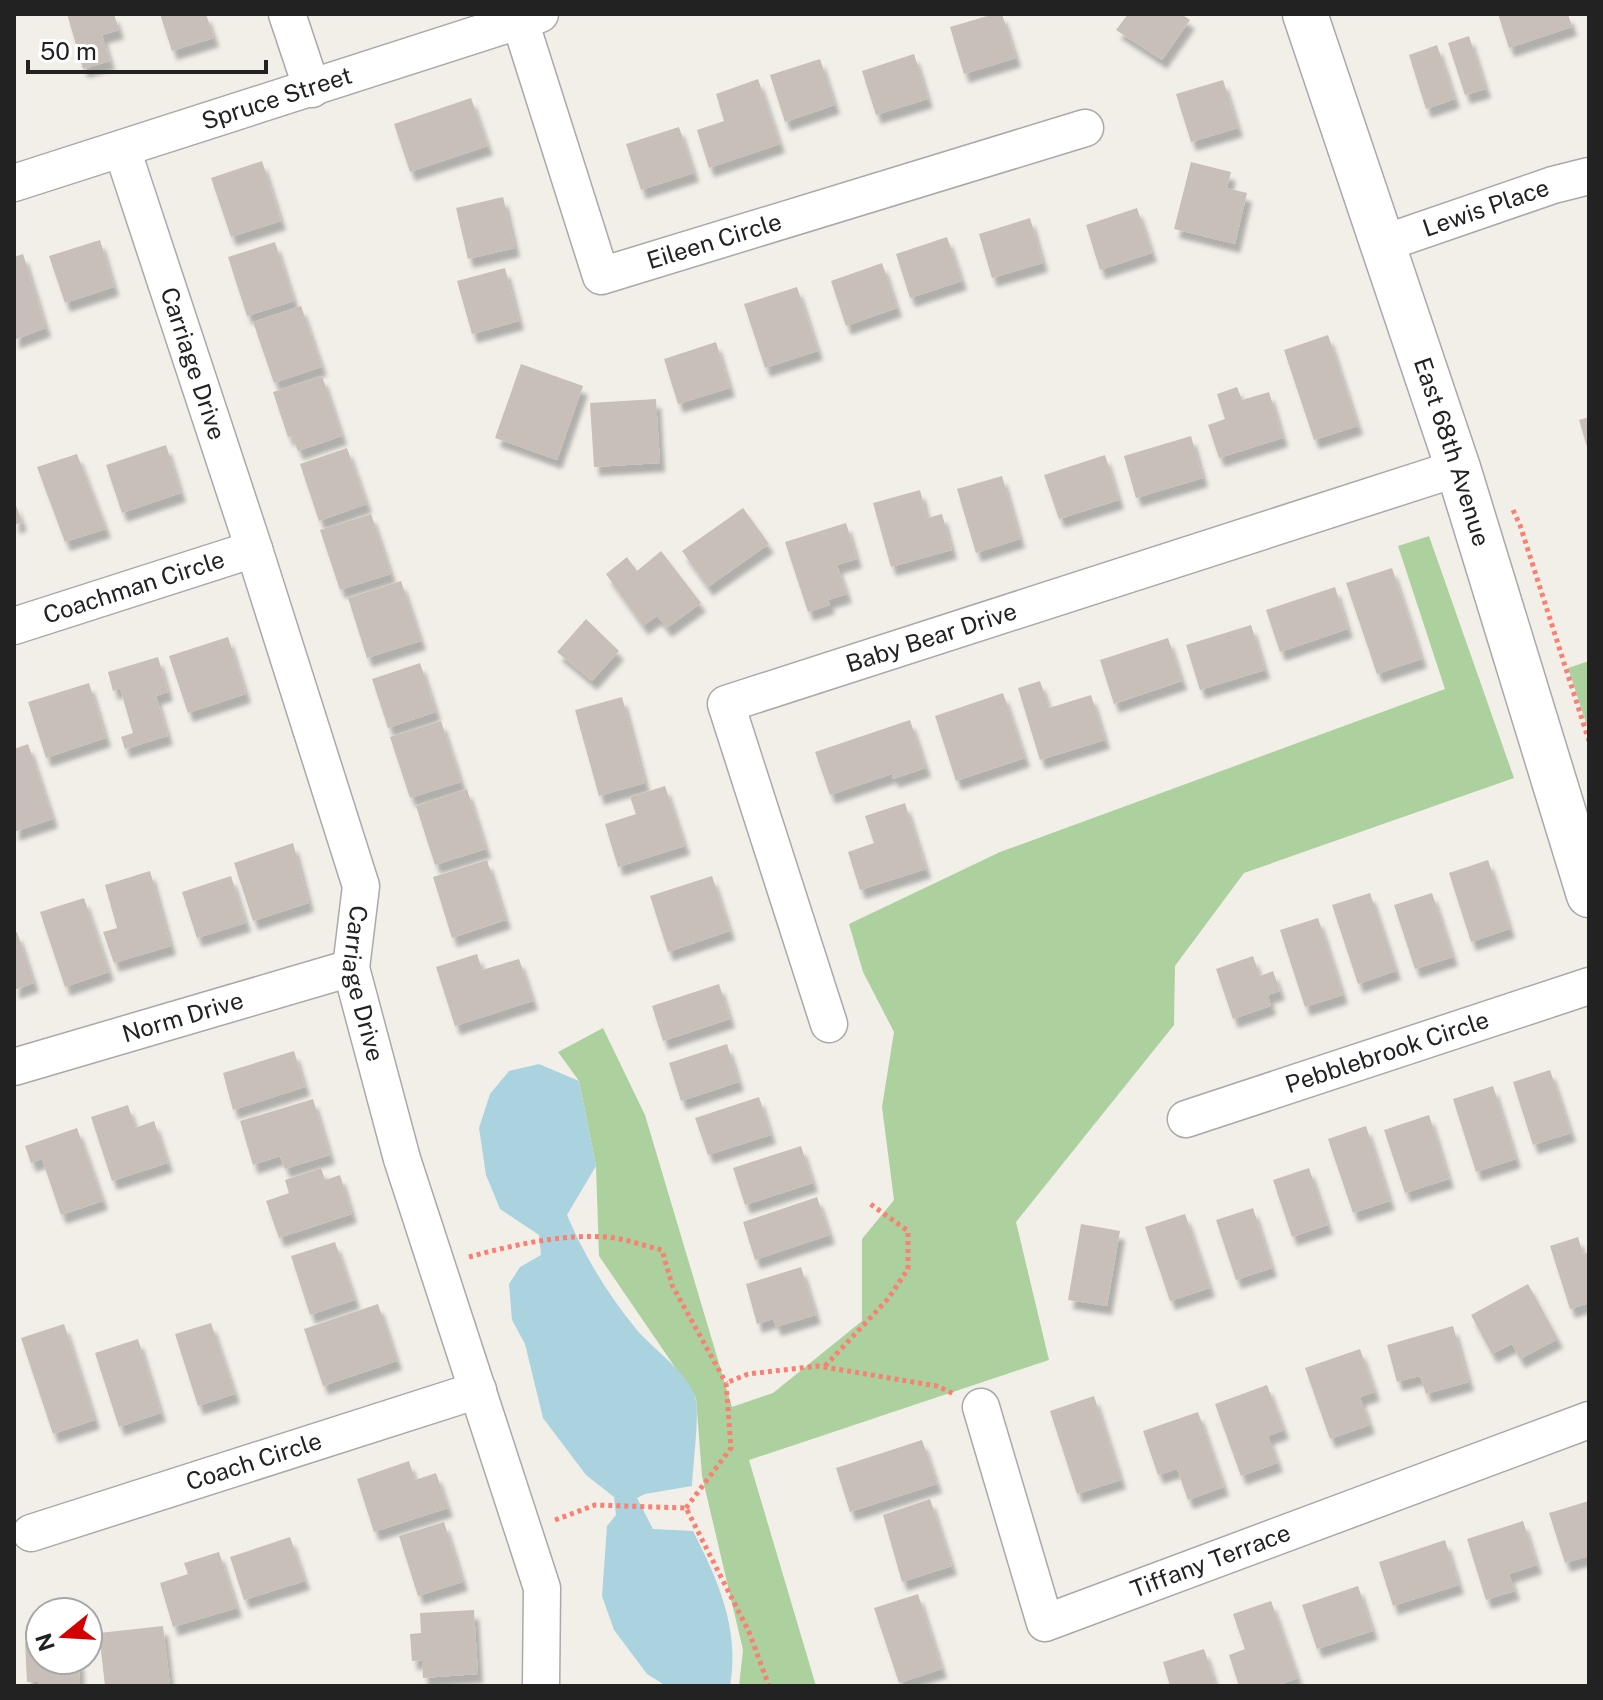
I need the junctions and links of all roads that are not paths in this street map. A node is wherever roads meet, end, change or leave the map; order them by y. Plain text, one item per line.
1 (287, 14) edge
2 (1305, 14) edge
3 (530, 18) edge
4 (312, 89) junction
5 (1085, 128) dead end
6 (122, 149) junction
7 (1589, 176) edge
8 (14, 183) edge
9 (1382, 244) junction
10 (1458, 468) junction
11 (254, 549) junction
12 (14, 626) edge
13 (1589, 895) edge
14 (351, 968) junction
15 (1589, 986) edge
16 (829, 1024) dead end
17 (14, 1067) edge
18 (1186, 1119) dead end
19 (478, 1390) junction
20 (981, 1407) road end
21 (1589, 1420) edge
22 (31, 1533) dead end
23 (541, 1686) edge

1 - 4 street
2 - 9 street, East 68th Avenue
3 - 4 street, Spruce Street
3 - 5 street, Eileen Circle
4 - 6 street, Spruce Street
6 - 8 street, Spruce Street
6 - 11 street, Carriage Drive
7 - 9 street, Lewis Place
9 - 10 street, East 68th Avenue
10 - 13 street, East 68th Avenue
10 - 16 street, Baby Bear Drive
11 - 12 street, Coachman Circle
11 - 14 street, Carriage Drive
14 - 17 street, Norm Drive
14 - 19 street, Carriage Drive
15 - 18 street, Pebblebrook Circle
19 - 22 street, Coach Circle
19 - 23 street, Carriage Drive
20 - 21 street, Tiffany Terrace

